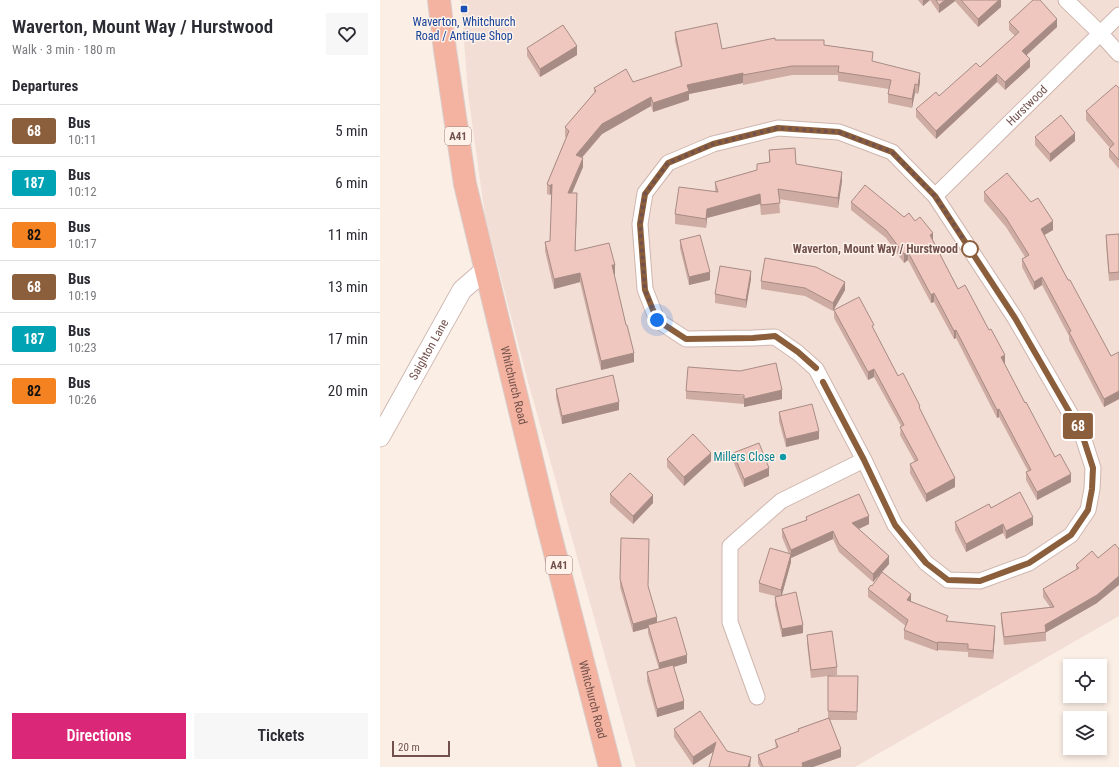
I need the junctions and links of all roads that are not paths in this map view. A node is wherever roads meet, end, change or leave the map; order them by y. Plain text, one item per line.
1 (439, 0) edge
2 (1066, 0) edge
3 (1119, 15) edge
4 (1100, 33) junction
5 (1119, 54) edge
6 (935, 196) junction
7 (485, 270) junction
8 (380, 437) edge
9 (864, 460) junction
10 (757, 697) dead end
11 (610, 767) edge

1 - 7 highway, Whitchurch Road / A41
2 - 4 street
3 - 4 street, Hurstwood
4 - 5 street
4 - 6 street, Hurstwood
6 - 9 street
6 - 9 street
7 - 8 street, Saighton Lane
7 - 11 highway, Whitchurch Road / A41
9 - 10 street

